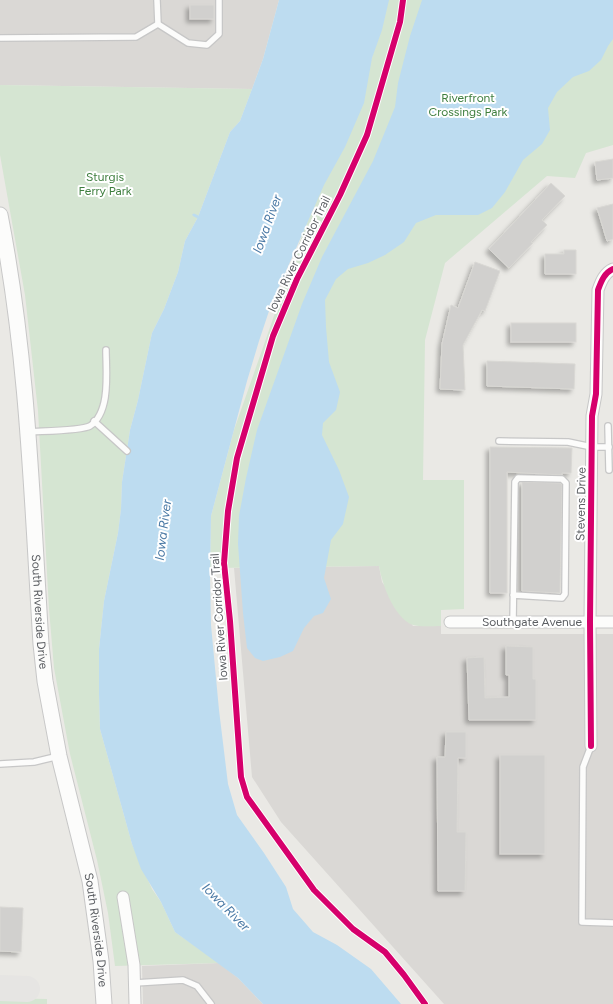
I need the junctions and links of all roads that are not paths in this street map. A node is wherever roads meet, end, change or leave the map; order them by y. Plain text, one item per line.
1 (157, 0) edge
2 (219, 0) edge
3 (158, 24) junction
4 (0, 38) edge
5 (0, 215) edge
6 (613, 268) edge
7 (106, 350) dead end
8 (94, 421) junction
9 (608, 426) dead end
10 (28, 432) junction
11 (500, 441) dead end
12 (592, 447) junction
13 (609, 447) junction
14 (127, 451) dead end
15 (609, 470) dead end
16 (513, 595) junction
17 (450, 622) dead end
18 (513, 622) junction
19 (590, 622) junction
20 (613, 622) edge
21 (591, 746) joint
22 (59, 756) junction
23 (0, 764) edge
24 (122, 897) dead end
25 (613, 923) edge
26 (135, 983) junction
27 (104, 1004) edge
28 (135, 1004) edge
29 (211, 1004) edge

1 - 3 lane
2 - 3 lane
3 - 4 lane
5 - 10 main road, South Riverside Drive
6 - 12 street, Stevens Drive
7 - 8 lane
8 - 10 lane
8 - 14 lane
9 - 13 lane
10 - 22 main road, South Riverside Drive
11 - 12 lane
12 - 13 lane
12 - 19 street, Stevens Drive
13 - 15 lane
16 - 16 lane
16 - 18 lane
17 - 18 street, Southgate Avenue
18 - 19 street, Southgate Avenue
19 - 20 street, Southgate Avenue
19 - 21 street, Stevens Drive
21 - 25 lane
22 - 23 lane
22 - 27 main road, South Riverside Drive
24 - 26 street
26 - 28 street
26 - 29 lane

